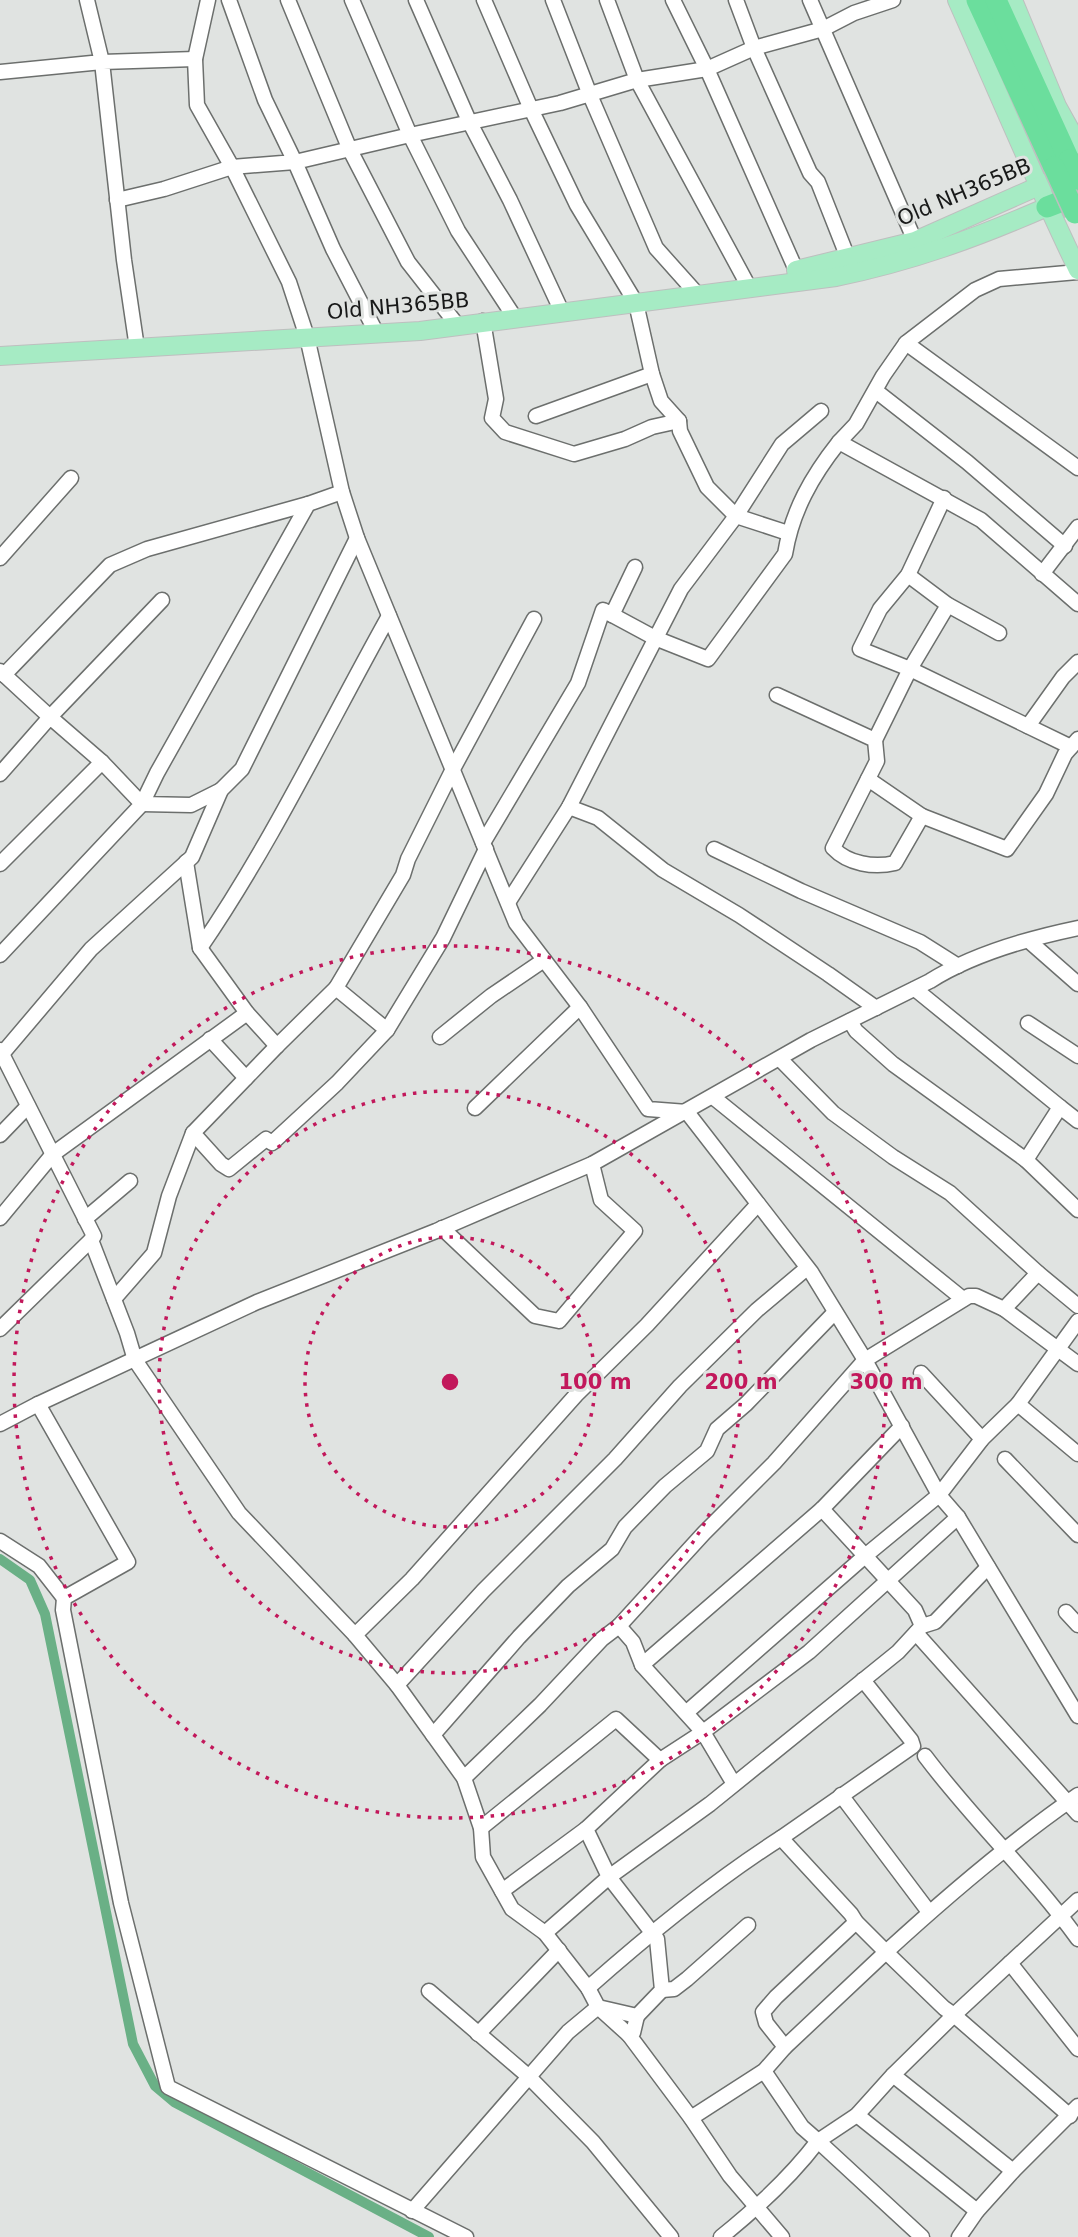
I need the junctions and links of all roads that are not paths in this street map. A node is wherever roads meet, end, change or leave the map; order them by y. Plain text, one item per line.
1 (87, 0) edge
2 (208, 0) edge
3 (229, 0) edge
4 (288, 0) edge
5 (352, 0) edge
6 (416, 0) edge
7 (484, 0) edge
8 (553, 0) edge
9 (607, 0) edge
10 (673, 0) edge
11 (736, 0) edge
12 (810, 0) edge
13 (893, 0) edge
14 (957, 0) edge
15 (977, 0) edge
16 (996, 0) edge
17 (1013, 0) edge
18 (823, 29) junction
19 (754, 48) junction
20 (195, 59) junction
21 (102, 62) junction
22 (707, 69) junction
23 (0, 72) edge
24 (637, 80) junction
25 (590, 95) junction
26 (531, 110) junction
27 (469, 121) junction
28 (410, 135) junction
29 (350, 150) junction
30 (295, 162) junction
31 (1071, 164) edge
32 (232, 167) junction
33 (1037, 185) junction
34 (117, 200) junction
35 (1047, 207) junction
36 (1077, 209) edge
37 (915, 241) junction
38 (848, 258) junction
39 (1078, 271) edge
40 (797, 275) junction
41 (751, 289) junction
42 (698, 295) junction
43 (636, 303) junction
44 (562, 312) junction
45 (515, 318) junction
46 (483, 321) junction
47 (458, 326) junction
48 (376, 332) junction
49 (307, 337) junction
50 (906, 344) junction
51 (137, 348) junction
52 (0, 356) edge
53 (652, 374) junction
54 (876, 391) junction
55 (821, 411) dead end
56 (536, 416) dead end
57 (678, 421) junction
58 (839, 442) junction
59 (1078, 468) edge
60 (72, 478) dead end
61 (342, 492) junction
62 (944, 498) junction
63 (308, 503) junction
64 (736, 516) junction
65 (1078, 527) edge
66 (788, 533) junction
67 (357, 538) junction
68 (1065, 546) junction
69 (0, 558) edge
70 (635, 567) dead end
71 (1042, 574) junction
72 (908, 575) junction
73 (162, 600) dead end
74 (1078, 604) edge
75 (948, 605) junction
76 (612, 615) junction
77 (389, 616) junction
78 (534, 619) dead end
79 (999, 633) dead end
80 (655, 639) junction
81 (1078, 662) edge
82 (910, 669) junction
83 (2, 673) edge
84 (777, 695) dead end
85 (50, 718) junction
86 (1028, 726) junction
87 (875, 740) junction
88 (1075, 743) edge
89 (102, 762) junction
90 (453, 769) junction
91 (0, 774) edge
92 (868, 779) junction
93 (222, 790) junction
94 (142, 804) junction
95 (191, 804) junction
96 (569, 807) junction
97 (922, 816) junction
98 (207, 822) junction
99 (485, 846) junction
100 (714, 849) dead end
101 (186, 862) junction
102 (0, 864) edge
103 (509, 901) junction
104 (1078, 928) edge
105 (1029, 941) junction
106 (200, 948) junction
107 (0, 955) edge
108 (544, 960) junction
109 (958, 966) junction
110 (1078, 984) edge
111 (336, 988) junction
112 (915, 989) junction
113 (580, 1007) junction
114 (876, 1008) junction
115 (247, 1013) junction
116 (850, 1021) junction
117 (1028, 1023) dead end
118 (387, 1030) junction
119 (440, 1037) dead end
120 (210, 1039) junction
121 (277, 1046) junction
122 (1, 1052) edge
123 (1078, 1056) edge
124 (780, 1059) junction
125 (246, 1078) junction
126 (713, 1097) junction
127 (28, 1106) junction
128 (1060, 1107) junction
129 (475, 1108) dead end
130 (687, 1112) junction
131 (1078, 1121) edge
132 (193, 1133) junction
133 (0, 1135) edge
134 (53, 1154) junction
135 (1026, 1160) junction
136 (592, 1164) junction
137 (130, 1181) dead end
138 (758, 1204) junction
139 (1078, 1210) edge
140 (0, 1218) edge
141 (85, 1219) junction
142 (442, 1228) junction
143 (91, 1240) junction
144 (807, 1268) junction
145 (1038, 1273) junction
146 (963, 1298) junction
147 (114, 1299) junction
148 (1078, 1306) edge
149 (1004, 1309) junction
150 (835, 1312) junction
151 (1078, 1321) edge
152 (0, 1329) edge
153 (1059, 1349) junction
154 (135, 1360) junction
155 (865, 1360) junction
156 (1078, 1364) edge
157 (921, 1373) dead end
158 (38, 1404) junction
159 (1018, 1404) junction
160 (0, 1424) edge
161 (902, 1426) junction
162 (982, 1439) junction
163 (1078, 1454) edge
164 (1005, 1459) dead end
165 (939, 1495) junction
166 (822, 1509) junction
167 (958, 1517) junction
168 (1078, 1535) edge
169 (0, 1541) edge
170 (865, 1556) junction
171 (988, 1567) junction
172 (889, 1580) junction
173 (64, 1598) junction
174 (1066, 1612) dead end
175 (1078, 1625) edge
176 (619, 1626) junction
177 (919, 1630) junction
178 (355, 1635) junction
179 (642, 1665) junction
180 (863, 1680) junction
181 (397, 1685) junction
182 (687, 1712) junction
183 (1078, 1716) edge
184 (703, 1732) junction
185 (433, 1735) junction
186 (925, 1756) dead end
187 (660, 1760) junction
188 (464, 1778) junction
189 (734, 1784) junction
190 (841, 1795) junction
191 (1073, 1799) edge
192 (1078, 1814) edge
193 (481, 1828) junction
194 (586, 1829) junction
195 (781, 1838) junction
196 (1005, 1849) junction
197 (609, 1877) junction
198 (502, 1891) junction
199 (1078, 1900) edge
200 (929, 1913) junction
201 (1061, 1915) junction
202 (856, 1922) junction
203 (748, 1925) dead end
204 (651, 1932) junction
205 (545, 1933) junction
206 (1078, 1939) edge
207 (559, 1950) junction
208 (887, 1952) junction
209 (1010, 1963) junction
210 (588, 1988) junction
211 (662, 1990) junction
212 (429, 1991) dead end
213 (598, 2007) junction
214 (954, 2015) junction
215 (637, 2016) junction
216 (478, 2034) junction
217 (629, 2035) junction
218 (785, 2047) junction
219 (1078, 2049) edge
220 (764, 2071) junction
221 (893, 2075) junction
222 (528, 2076) junction
223 (1074, 2111) edge
224 (857, 2115) junction
225 (691, 2118) junction
226 (818, 2141) junction
227 (1013, 2171) junction
228 (756, 2208) junction
229 (412, 2211) junction
230 (977, 2211) junction
231 (466, 2237) edge
232 (671, 2237) edge
233 (721, 2237) edge
234 (782, 2237) edge
235 (922, 2237) edge
236 (959, 2237) edge

1 - 21 street
2 - 20 street
3 - 30 street
4 - 29 street
5 - 28 street
6 - 27 street
7 - 26 street
8 - 25 street
9 - 24 street
10 - 22 street
11 - 19 street
12 - 18 street
13 - 18 street
14 - 33 main road
15 - 31 highway
16 - 31 highway
17 - 31 main road
18 - 19 street
18 - 37 street
19 - 22 street
19 - 38 street
20 - 21 street
20 - 32 street
21 - 23 street
21 - 34 street
22 - 24 street
22 - 40 street
24 - 25 street
24 - 41 street
25 - 26 street
25 - 42 street
26 - 27 street
26 - 43 street
27 - 28 street
27 - 44 street
28 - 29 street
28 - 45 street
29 - 30 street
29 - 47 street
30 - 32 street
30 - 48 street
31 - 33 main road, Old NH365BB
31 - 36 highway, bridge
32 - 34 street
32 - 49 street
33 - 35 main road
33 - 37 main road, Old NH365BB
34 - 51 street
35 - 36 highway
35 - 39 main road
35 - 40 main road, Old NH365BB
37 - 38 main road, Old NH365BB
38 - 40 main road, Old NH365BB
39 - 50 street
40 - 41 main road, Old NH365BB
41 - 42 main road, Old NH365BB
42 - 43 main road, Old NH365BB
43 - 44 main road, Old NH365BB
43 - 53 street
44 - 45 main road, Old NH365BB
45 - 46 main road, Old NH365BB
46 - 47 main road, Old NH365BB
46 - 57 street
47 - 48 main road, Old NH365BB
48 - 49 main road, Old NH365BB
49 - 51 main road, Old NH365BB
49 - 61 street
50 - 54 street
50 - 59 street
51 - 52 main road, Old NH365BB
53 - 56 street
53 - 57 street
54 - 58 street
54 - 68 street
55 - 64 street
57 - 64 street
58 - 62 street
58 - 66 street
60 - 69 street
61 - 63 street
61 - 67 street
62 - 71 street
62 - 72 street
63 - 83 street
63 - 94 street
64 - 66 street
64 - 80 street
65 - 68 street
66 - 80 street
67 - 77 street
67 - 93 street
68 - 71 street
70 - 76 street
71 - 74 street
72 - 75 street
72 - 82 street
73 - 85 street
75 - 79 street
75 - 82 street
76 - 80 street
76 - 99 street
77 - 90 street
77 - 106 street
78 - 90 street
80 - 96 street
81 - 86 street
82 - 86 street
82 - 87 street
83 - 85 street
84 - 87 street
85 - 89 street
85 - 91 street
86 - 88 street
87 - 92 street
88 - 97 street
89 - 94 street
89 - 102 street
90 - 99 street
90 - 111 street
92 - 97 street
92 - 97 street
93 - 95 street
93 - 98 street
94 - 95 street
94 - 107 street
95 - 98 street
96 - 103 street
96 - 114 street
98 - 101 street
99 - 103 street
99 - 118 street
100 - 109 street
101 - 106 street
101 - 122 street
103 - 108 street
104 - 105 street
105 - 109 street
105 - 110 street
106 - 115 street
108 - 113 street
108 - 119 street
109 - 112 street
111 - 118 street
111 - 121 street
112 - 114 street
112 - 128 street
113 - 129 street
113 - 130 street
114 - 116 street
115 - 120 street
115 - 121 street
116 - 124 street
116 - 135 street
117 - 123 street
118 - 132 street
120 - 125 street
120 - 134 street
121 - 125 street
122 - 127 street
124 - 126 street
124 - 145 street
125 - 132 street
126 - 130 street
126 - 146 street
127 - 133 street
127 - 134 street
128 - 131 street
128 - 135 street
130 - 136 street
130 - 138 street
132 - 147 street
134 - 140 street
134 - 141 street
135 - 139 street
136 - 142 street
136 - 142 street
137 - 141 street
138 - 144 street
138 - 178 street
141 - 143 street
142 - 154 street
143 - 147 street
143 - 152 street
144 - 150 street
144 - 181 street
145 - 148 street
145 - 149 street
146 - 149 street
146 - 155 street
147 - 154 street
149 - 153 street
150 - 155 street
150 - 185 street
151 - 153 street
153 - 156 street
153 - 159 street
154 - 158 street
154 - 178 street
155 - 161 street
155 - 176 street
157 - 162 street
158 - 160 street
158 - 173 street
159 - 162 street
159 - 163 street
161 - 165 street
161 - 166 street
162 - 165 street
164 - 168 street
165 - 167 street
165 - 170 street
166 - 170 street
166 - 179 street
167 - 171 street
167 - 172 street
169 - 173 street
170 - 172 street
170 - 182 street
171 - 177 street
171 - 183 street
172 - 177 street
172 - 184 street
173 - 229 street
174 - 175 street
176 - 179 street
176 - 188 street
177 - 180 street
177 - 191 street
178 - 181 street
179 - 182 street
180 - 189 street
180 - 190 street
181 - 185 street
182 - 184 street
184 - 187 street
184 - 189 street
185 - 188 street
186 - 196 street
187 - 193 street
187 - 194 street
188 - 193 street
189 - 197 street
190 - 195 street
190 - 200 street
191 - 192 street
191 - 196 street
193 - 198 street
194 - 197 street
194 - 198 street
195 - 202 street
195 - 204 street
196 - 200 street
196 - 201 street
197 - 204 street
197 - 205 street
198 - 205 street
199 - 201 street
200 - 208 street
201 - 206 street
201 - 209 street
202 - 208 street
202 - 218 street
203 - 211 street
204 - 210 street
204 - 211 street
205 - 207 street
207 - 210 street
207 - 216 street
208 - 214 street
208 - 218 street
209 - 214 street
209 - 219 street
210 - 213 street
211 - 215 street
212 - 216 street
213 - 215 street
213 - 217 street
213 - 222 street
214 - 221 street
214 - 223 street
215 - 217 street
216 - 222 street
217 - 225 street
218 - 220 street
220 - 225 street
220 - 226 street
221 - 224 street
221 - 227 street
222 - 229 street
222 - 232 street
223 - 227 street
224 - 226 street
224 - 230 street
225 - 228 street
226 - 228 street
226 - 235 street
227 - 230 street
228 - 233 street
228 - 234 street
229 - 231 street
230 - 236 street

